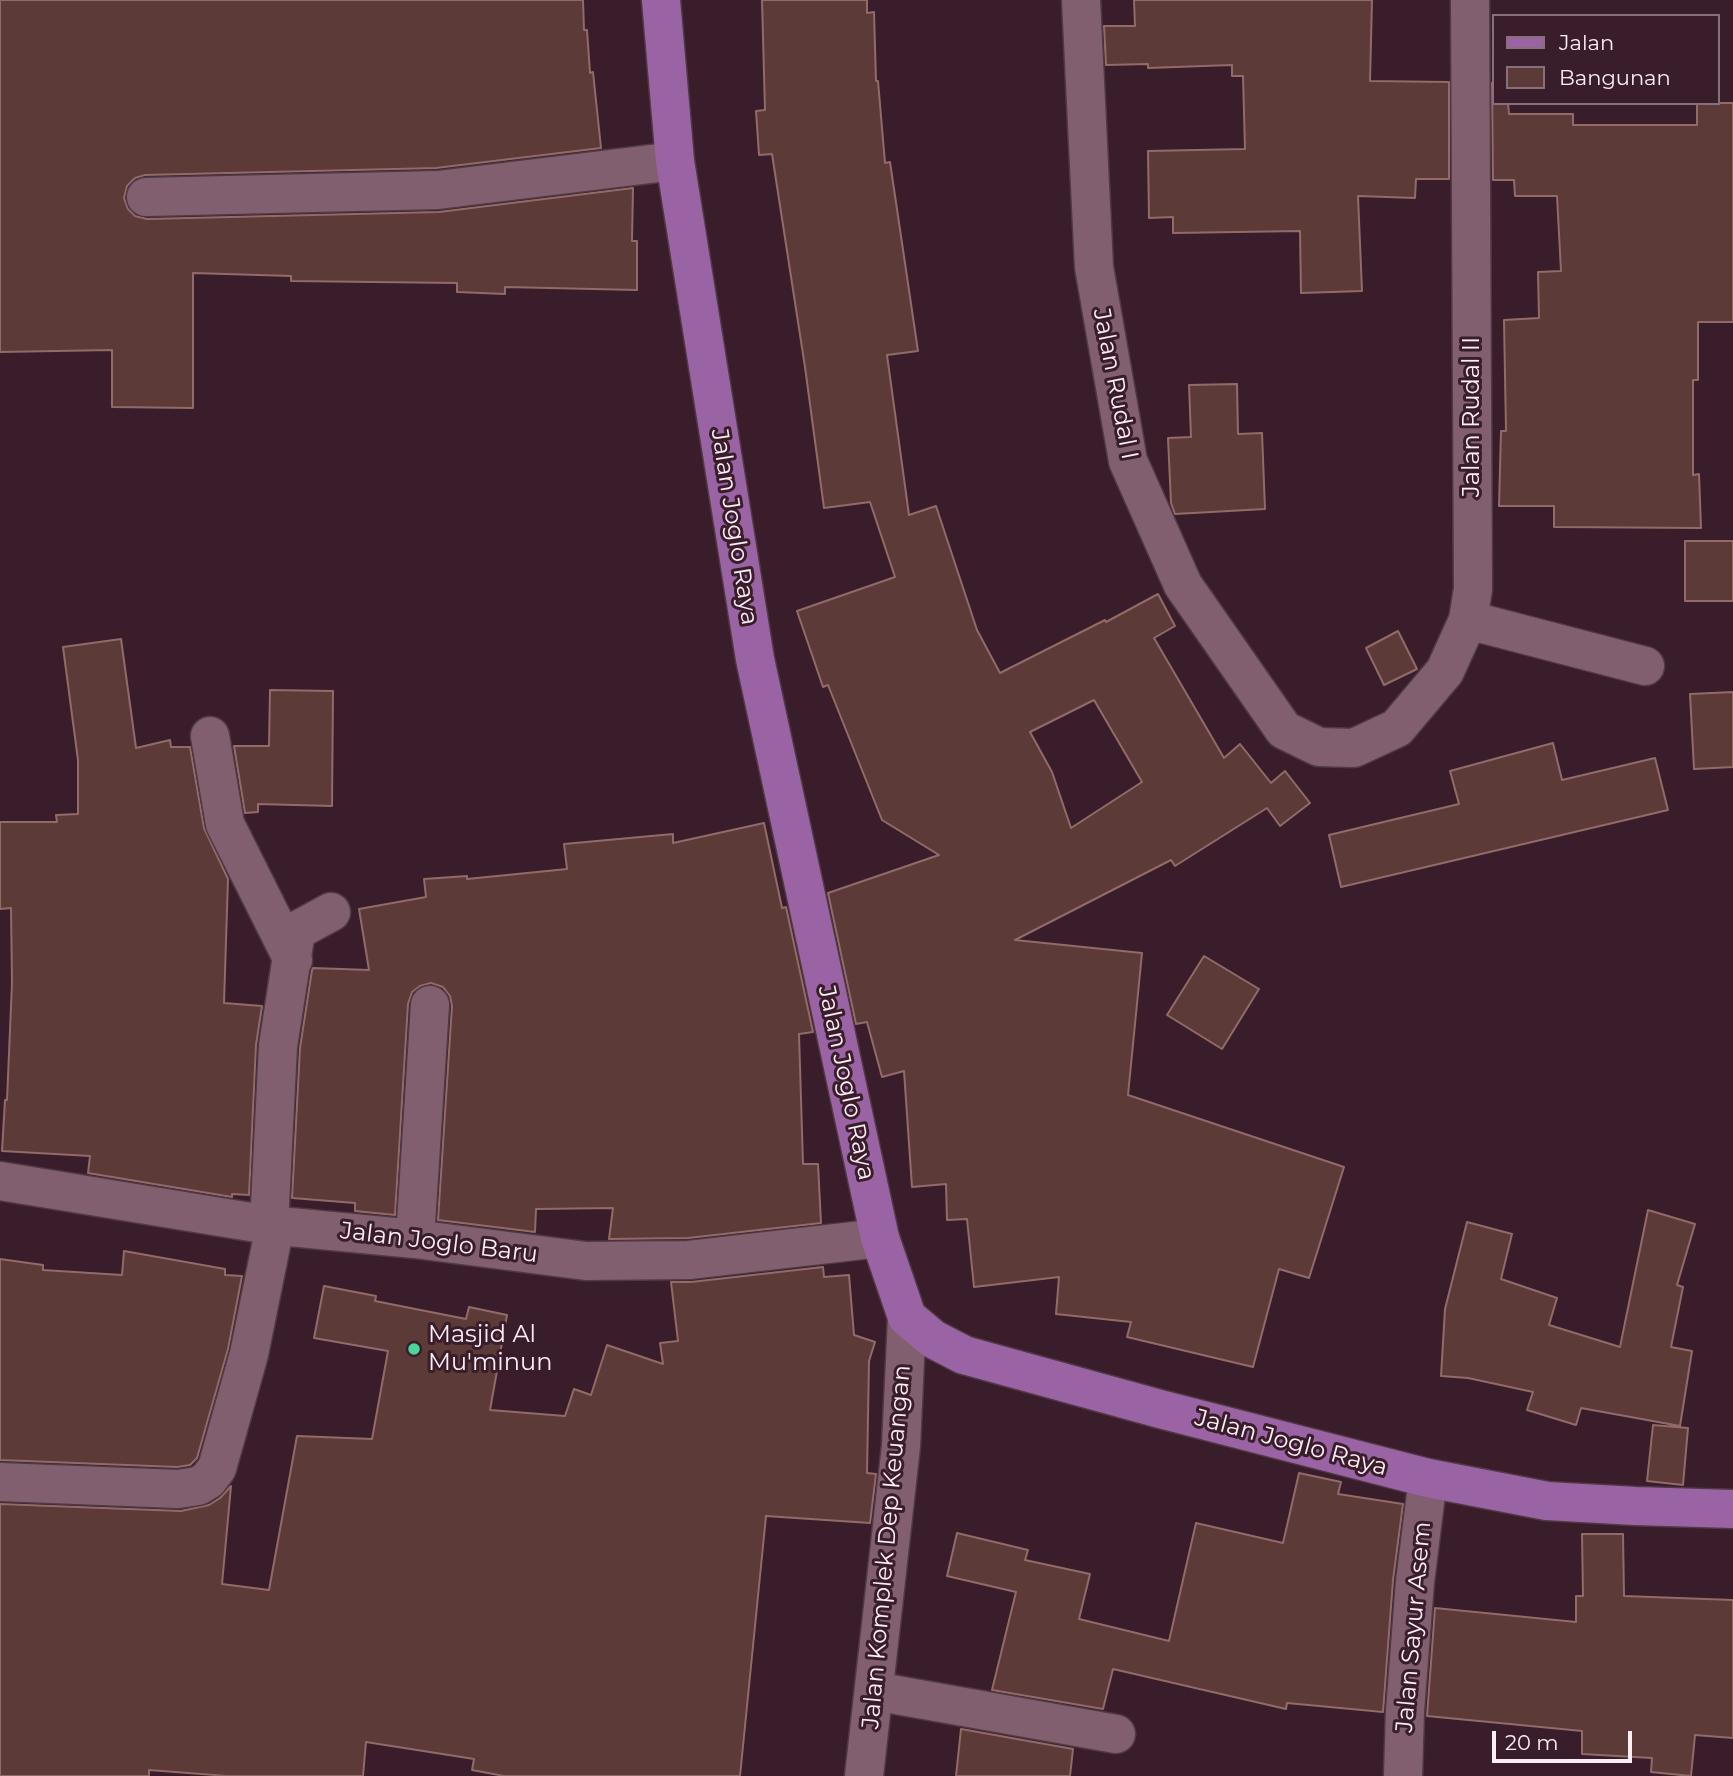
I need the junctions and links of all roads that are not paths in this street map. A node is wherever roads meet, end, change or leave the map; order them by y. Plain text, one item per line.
1 (661, 0) edge
2 (1081, 0) edge
3 (1470, 0) edge
4 (675, 161) junction
5 (146, 197) dead end
6 (1468, 620) junction
7 (1645, 666) dead end
8 (210, 736) dead end
9 (1320, 747) joint
10 (331, 912) dead end
11 (293, 960) junction
12 (430, 1005) dead end
13 (0, 1181) edge
14 (272, 1226) junction
15 (880, 1238) junction
16 (415, 1239) junction
17 (907, 1317) junction
18 (1428, 1478) junction
19 (0, 1482) edge
20 (1733, 1509) edge
21 (874, 1691) junction
22 (1116, 1734) dead end
23 (864, 1776) edge
24 (1403, 1776) edge

1 - 4 main road, Jalan Joglo Raya
2 - 9 street, Jalan Rudal I
3 - 6 street, Jalan Rudal II
4 - 5 street
4 - 15 main road, Jalan Joglo Raya
6 - 7 street
6 - 9 street, Jalan Rudal II
8 - 11 street
10 - 11 street
11 - 14 street
12 - 16 street
13 - 14 street, Jalan Joglo Baru
14 - 16 street, Jalan Joglo Baru
14 - 19 street
15 - 16 street, Jalan Joglo Baru
15 - 17 main road, Jalan Joglo Raya
17 - 18 main road, Jalan Joglo Raya
17 - 21 street, Jalan Komplek Dep Keuangan
18 - 20 main road, Jalan Joglo Raya
18 - 24 street, Jalan Sayur Asem
21 - 22 street
21 - 23 street, Jalan Komplek Dep Keuangan

